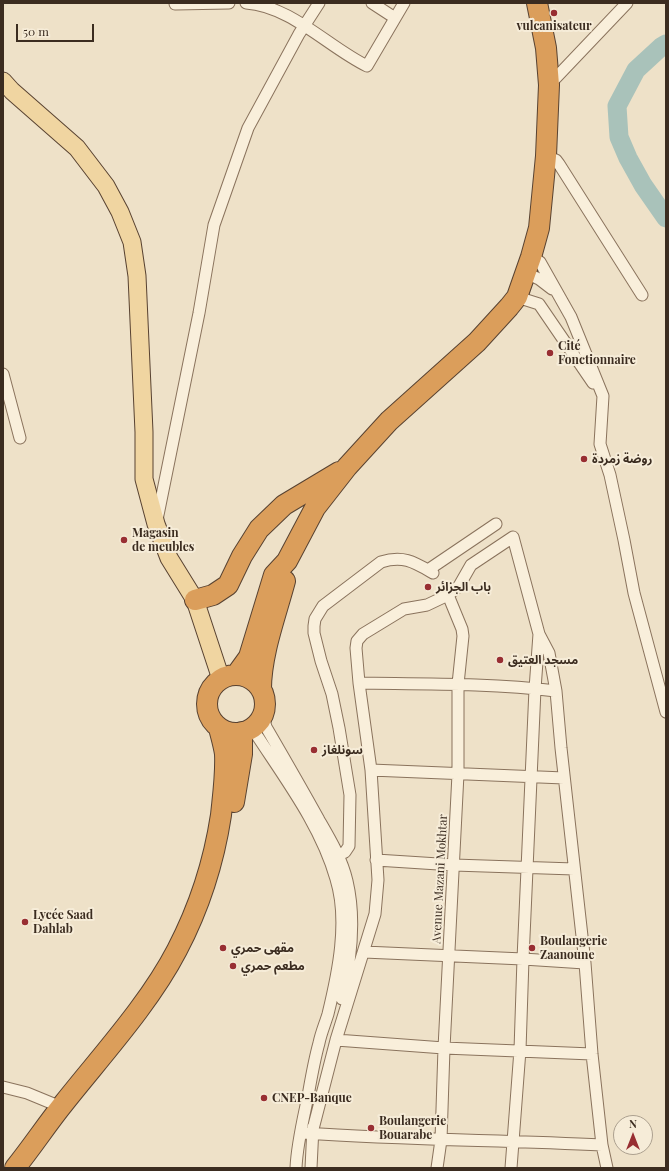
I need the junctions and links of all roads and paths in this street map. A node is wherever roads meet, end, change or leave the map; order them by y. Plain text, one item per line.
1 (229, 3) edge
2 (246, 3) edge
3 (319, 3) edge
4 (372, 3) edge
5 (404, 3) edge
6 (537, 3) edge
7 (627, 3) edge
8 (175, 4) dead end
9 (395, 18) junction
10 (305, 26) junction
11 (4, 82) edge
12 (549, 85) junction
13 (546, 156) junction
14 (528, 265) junction
15 (558, 295) junction
16 (642, 295) dead end
17 (517, 297) junction
18 (3, 374) edge
19 (604, 396) junction
20 (20, 438) dead end
21 (348, 467) junction
22 (156, 524) junction
23 (496, 524) dead end
24 (287, 561) junction
25 (448, 595) junction
26 (195, 600) junction
27 (539, 634) junction
28 (228, 677) junction
29 (359, 683) junction
30 (458, 684) junction
31 (261, 688) junction
32 (535, 688) junction
33 (556, 691) junction
34 (666, 712) edge
35 (263, 716) junction
36 (219, 728) junction
37 (245, 731) junction
38 (371, 770) junction
39 (458, 774) junction
40 (531, 776) junction
41 (564, 778) junction
42 (334, 858) junction
43 (376, 860) junction
44 (454, 865) junction
45 (527, 867) junction
46 (574, 869) junction
47 (364, 952) junction
48 (448, 956) junction
49 (523, 959) junction
50 (585, 963) junction
51 (336, 1040) junction
52 (444, 1048) junction
53 (520, 1050) junction
54 (592, 1054) junction
55 (3, 1087) edge
56 (61, 1107) junction
57 (300, 1132) junction
58 (312, 1133) junction
59 (441, 1140) junction
60 (513, 1141) junction
61 (602, 1145) junction
62 (15, 1168) edge
63 (29, 1168) edge
64 (296, 1168) edge
65 (311, 1168) edge
66 (437, 1168) edge
67 (511, 1168) edge
68 (607, 1168) edge

1 - 8 street
2 - 10 street
3 - 10 street
4 - 9 street
5 - 9 street
6 - 12 highway
7 - 12 street
9 - 10 street
10 - 22 street
11 - 22 main road
12 - 13 highway
13 - 14 highway
13 - 16 street
14 - 15 street
14 - 15 street
14 - 17 highway
15 - 19 street
17 - 19 street
17 - 21 highway
18 - 20 street
19 - 34 street
21 - 24 highway
21 - 26 highway
22 - 26 main road
23 - 42 street
24 - 28 highway
24 - 31 highway
25 - 27 street
25 - 29 street
25 - 30 street, Avenue Mazani Mokhtar
26 - 28 main road
27 - 32 street
27 - 33 street
28 - 31 highway
28 - 36 highway
29 - 30 street
29 - 38 street
30 - 32 street
30 - 39 street, Avenue Mazani Mokhtar
31 - 35 highway
32 - 33 street
32 - 40 street
33 - 41 street
35 - 37 highway
35 - 42 street
36 - 37 highway
36 - 56 highway
37 - 42 street
37 - 63 highway
38 - 39 street
38 - 43 street
39 - 40 street
39 - 44 street, Avenue Mazani Mokhtar
40 - 41 street
40 - 45 street
41 - 46 street
42 - 57 street
42 - 58 street
43 - 44 street
43 - 47 street
44 - 45 street
44 - 48 street, Avenue Mazani Mokhtar
45 - 46 street
45 - 49 street
46 - 50 street
47 - 48 street
47 - 51 street
48 - 49 street
48 - 52 street, Avenue Mazani Mokhtar
49 - 50 street
49 - 53 street
50 - 54 street
51 - 52 street
51 - 58 street
52 - 53 street
52 - 59 street, Avenue Mazani Mokhtar
53 - 54 street
53 - 60 street
54 - 61 street
55 - 56 street
56 - 62 highway
57 - 58 street
57 - 64 street
58 - 59 street
58 - 65 street
59 - 60 street
59 - 66 street, Avenue Mazani Mokhtar
60 - 61 street
60 - 67 street
61 - 68 street

